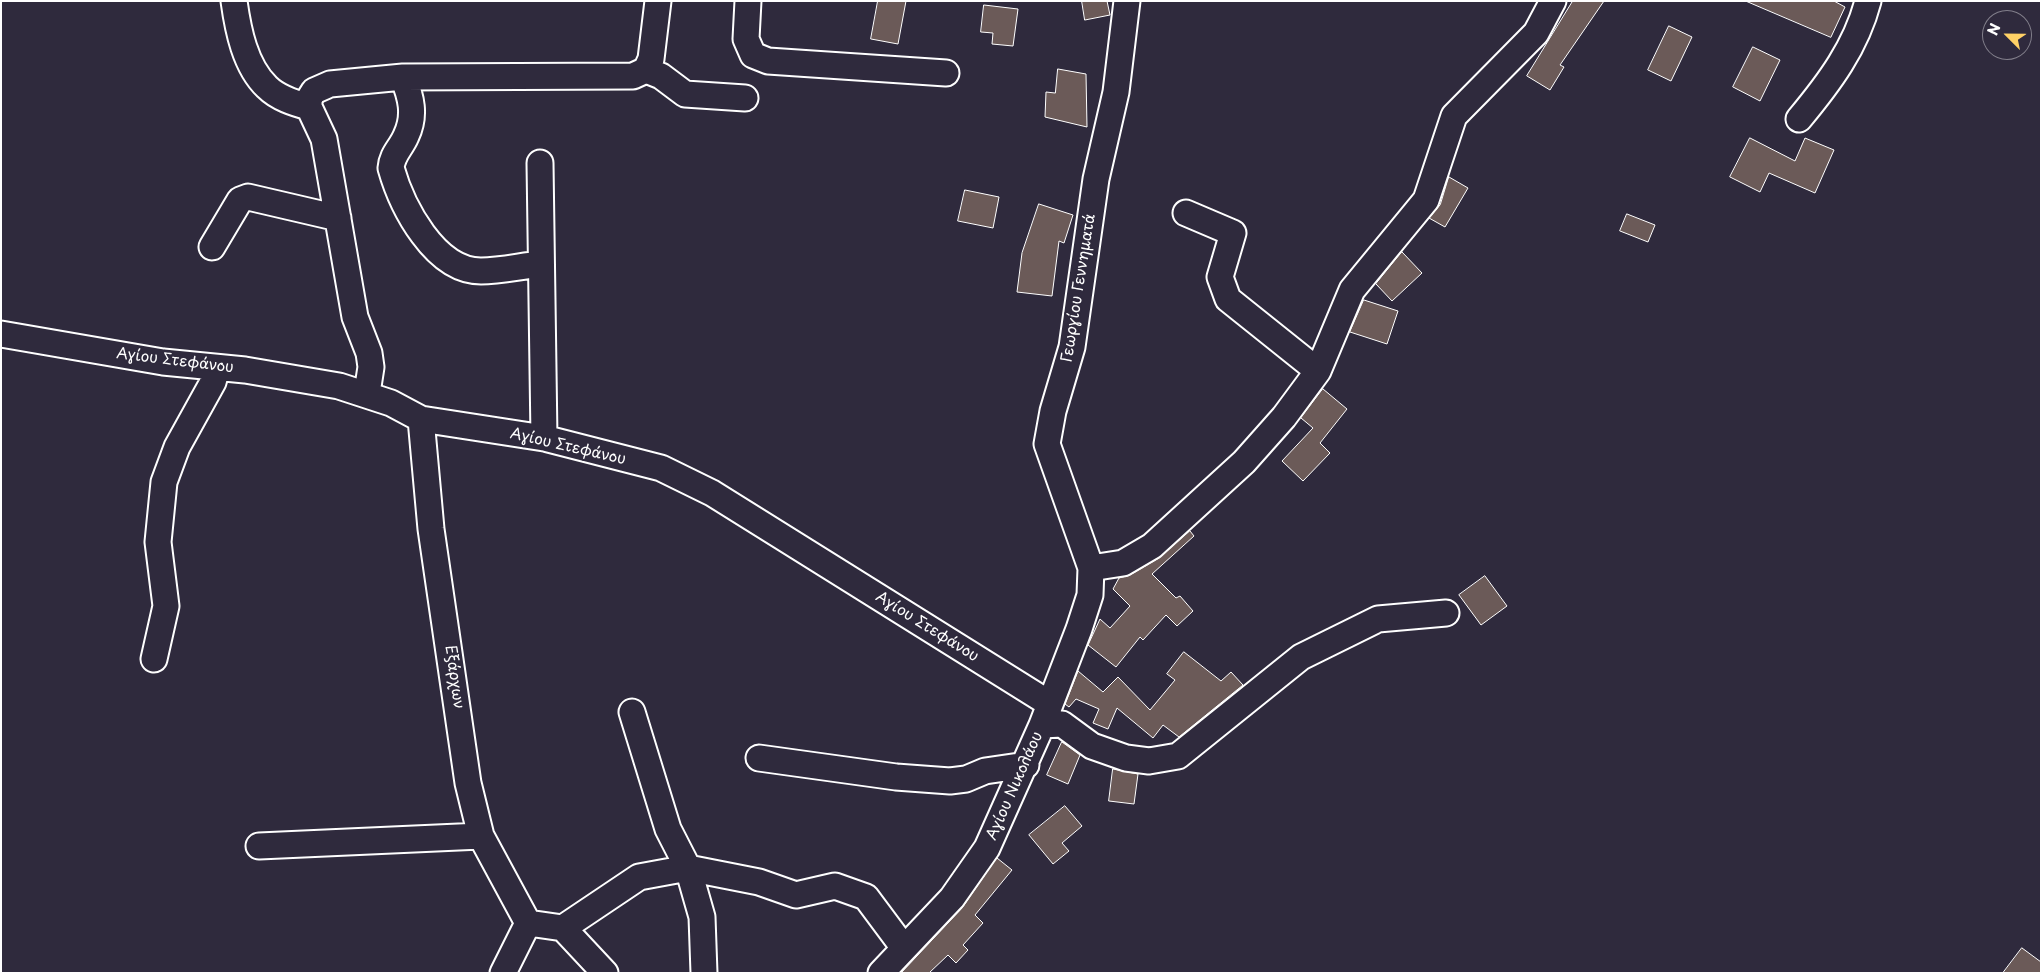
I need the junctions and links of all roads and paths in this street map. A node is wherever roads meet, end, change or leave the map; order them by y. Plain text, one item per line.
1 (234, 1) edge
2 (658, 1) edge
3 (748, 1) edge
4 (1127, 1) edge
5 (1552, 1) edge
6 (1868, 1) edge
7 (646, 70) junction
8 (946, 73) dead end
9 (403, 77) junction
10 (745, 98) dead end
11 (309, 107) junction
12 (1799, 119) dead end
13 (540, 163) dead end
14 (1186, 213) dead end
15 (338, 218) junction
16 (212, 247) dead end
17 (541, 264) junction
18 (1, 334) edge
19 (217, 368) junction
20 (1318, 371) junction
21 (367, 393) junction
22 (421, 419) junction
23 (544, 438) junction
24 (1091, 568) junction
25 (1446, 613) dead end
26 (154, 660) dead end
27 (632, 712) dead end
28 (1046, 714) junction
29 (759, 758) dead end
30 (1026, 765) junction
31 (481, 836) junction
32 (259, 846) dead end
33 (688, 868) junction
34 (528, 923) junction
35 (563, 928) junction
36 (904, 948) junction
37 (503, 973) edge
38 (606, 973) edge
39 (704, 973) edge
40 (880, 973) edge

1 - 11 street
2 - 7 street
3 - 8 street
4 - 24 street, Γεωργίου Γεννηματά
5 - 20 street
6 - 12 street
7 - 9 street
7 - 10 street
9 - 11 street
9 - 17 street
11 - 15 street
13 - 17 street
14 - 20 street
15 - 16 street
15 - 21 street
17 - 23 street
18 - 19 street, Αγίου Στεφάνου
19 - 21 street, Αγίου Στεφάνου
19 - 26 street
20 - 24 street
21 - 22 street, Αγίου Στεφάνου
22 - 23 street, Αγίου Στεφάνου
22 - 31 street, Εξάρχων
23 - 28 street, Αγίου Στεφάνου
24 - 28 street, Αγίου Νικολάου
25 - 28 street
27 - 33 street
28 - 30 street, Αγίου Νικολάου
29 - 30 street
30 - 36 street, Αγίου Νικολάου
31 - 32 street
31 - 34 street, Εξάρχων
33 - 35 street
33 - 36 street
33 - 39 street
34 - 35 street
34 - 37 street
35 - 38 street
36 - 40 street, Αγίου Νικολάου

